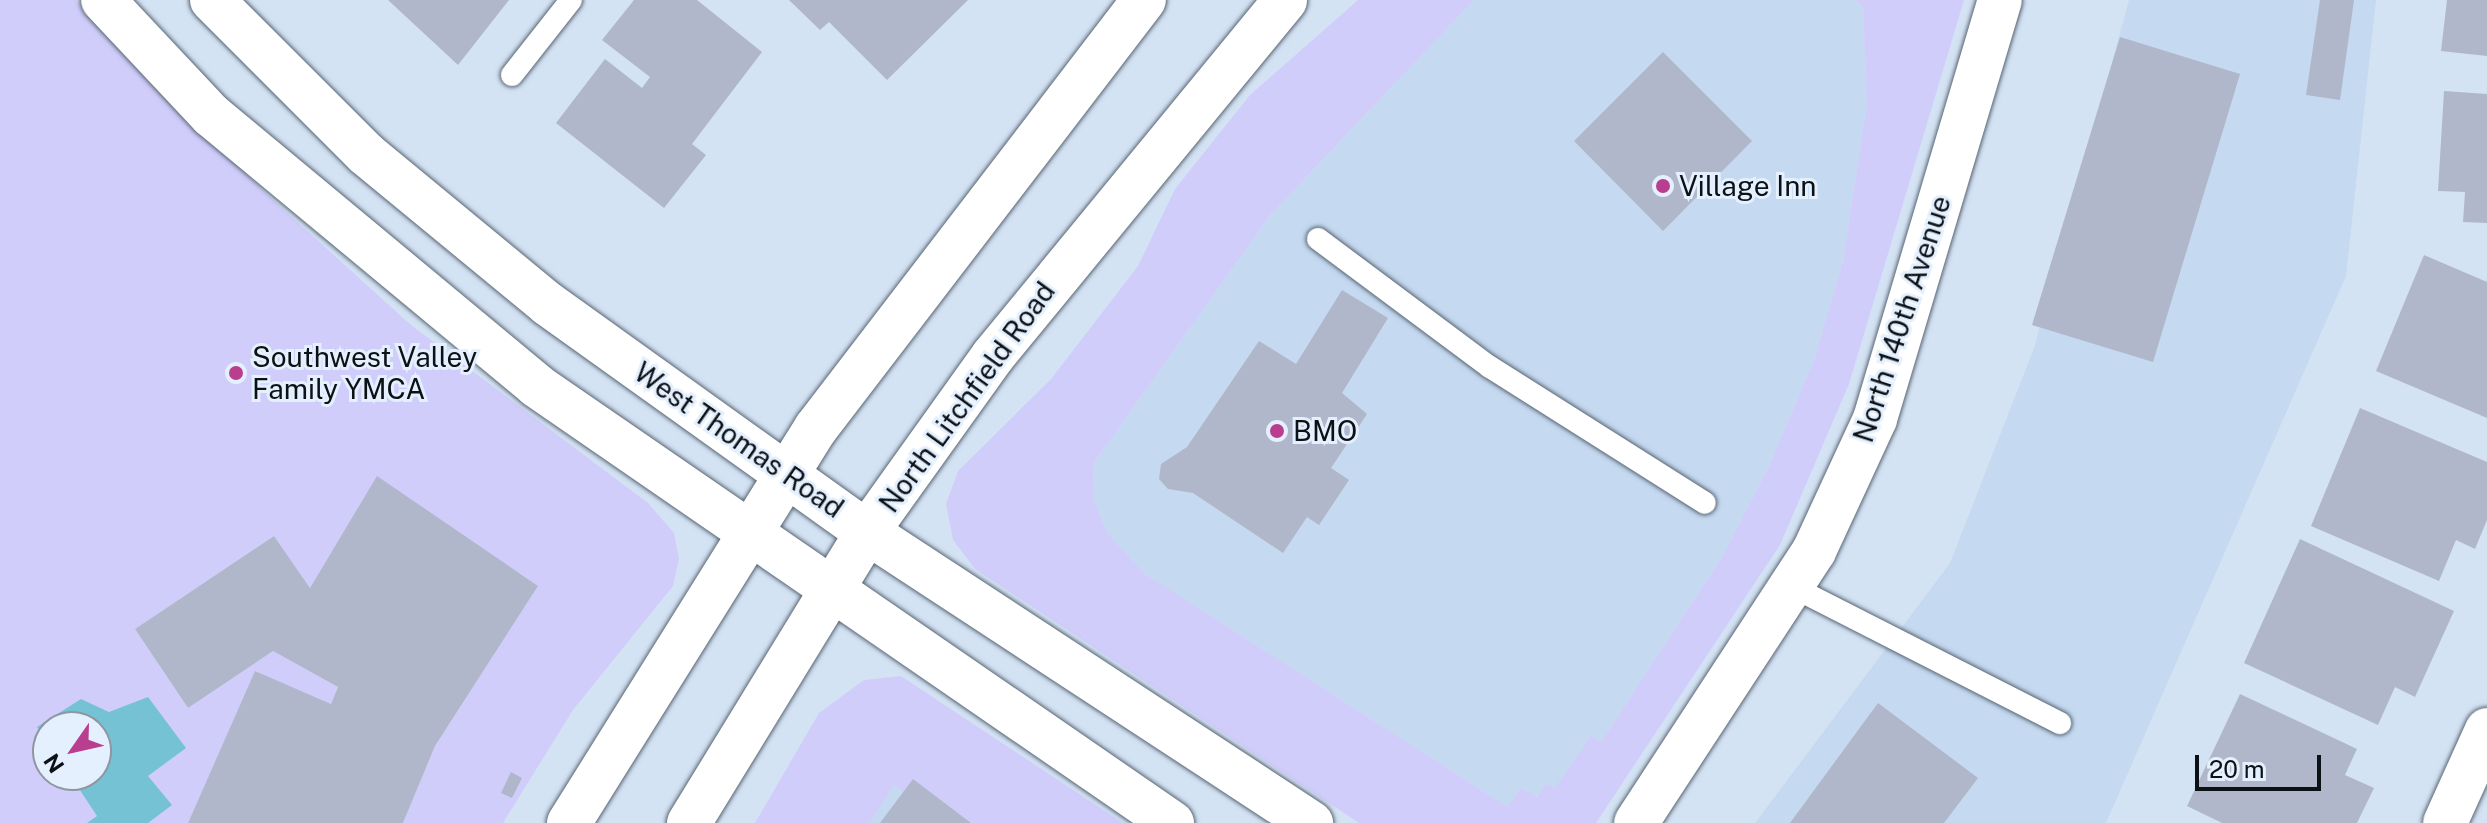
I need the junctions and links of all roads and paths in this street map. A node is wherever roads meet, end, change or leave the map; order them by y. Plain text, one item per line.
1 (103, 0) edge
2 (212, 0) edge
3 (571, 0) edge
4 (1144, 0) edge
5 (1285, 0) edge
6 (2000, 0) edge
7 (512, 75) dead end
8 (1318, 239) dead end
9 (785, 474) junction
10 (1705, 503) dead end
11 (867, 532) junction
12 (749, 534) junction
13 (1791, 586) junction
14 (830, 592) junction
15 (2060, 723) dead end
16 (2487, 730) edge
17 (569, 823) edge
18 (689, 823) edge
19 (1172, 823) edge
20 (1311, 823) edge
21 (1636, 823) edge
22 (2445, 823) edge

1 - 12 main road
2 - 9 main road, West Thomas Road
3 - 7 lane
4 - 9 main road
5 - 11 main road, North Litchfield Road
6 - 13 main road, North 140th Avenue
8 - 10 lane
9 - 11 main road, West Thomas Road
9 - 12 main road
11 - 14 main road, North Litchfield Road
11 - 20 main road, West Thomas Road
12 - 14 main road
12 - 17 main road
13 - 15 lane
13 - 21 main road, North 140th Avenue
14 - 18 main road, North Litchfield Road
14 - 19 main road
16 - 22 main road

